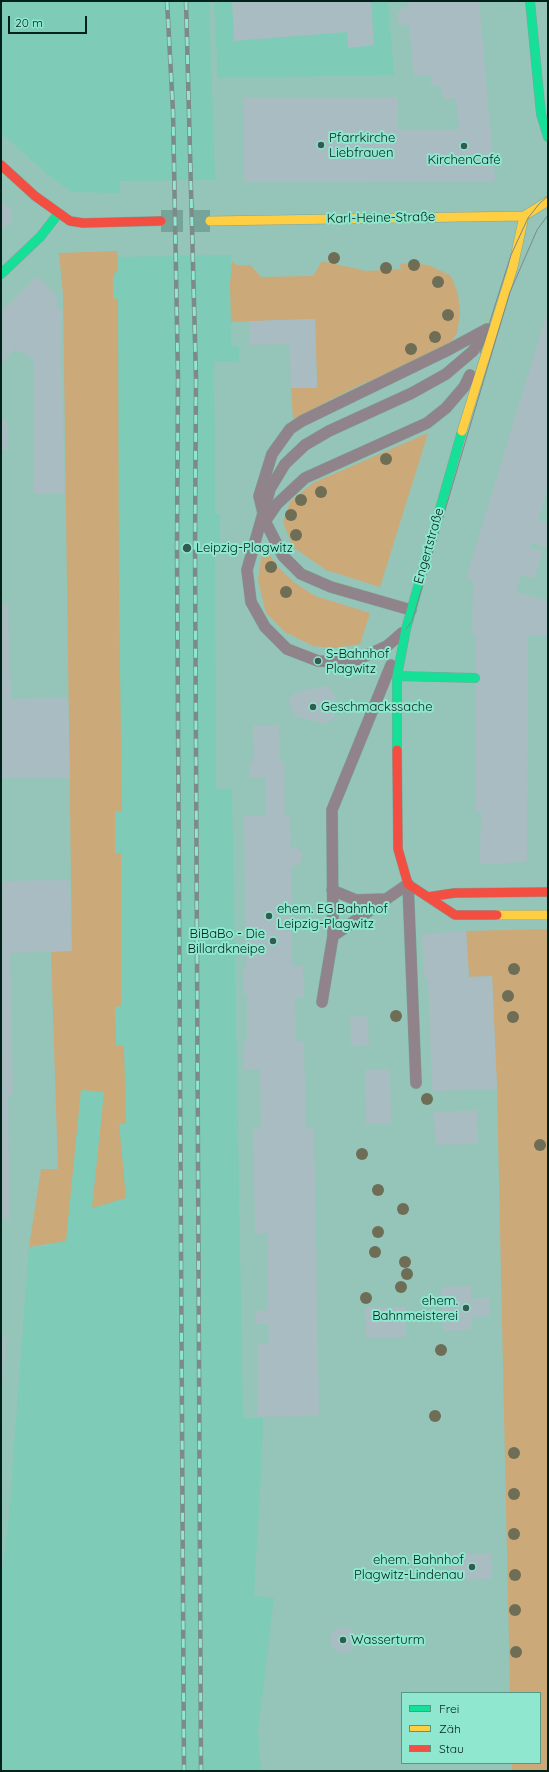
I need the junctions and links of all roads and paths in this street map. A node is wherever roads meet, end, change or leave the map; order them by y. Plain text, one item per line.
1 (530, 1) edge
2 (548, 137) edge
3 (1, 165) edge
4 (548, 201) edge
5 (58, 214) junction
6 (524, 216) junction
7 (210, 220) tunnel mouth
8 (161, 221) tunnel mouth
9 (1, 274) edge
10 (491, 328) junction
11 (491, 340) junction
12 (264, 516) junction
13 (411, 610) junction
14 (406, 629) junction
15 (397, 676) junction
16 (475, 678) dead end
17 (408, 884) junction
18 (332, 890) junction
19 (548, 892) edge
20 (428, 897) junction
21 (388, 899) junction
22 (548, 915) edge
23 (333, 936) junction
24 (322, 1002) dead end
25 (416, 1083) dead end

1 - 2 street
3 - 5 street
4 - 6 street
5 - 8 street
5 - 9 street
6 - 7 street, Karl-Heine-Straße
6 - 10 street, Engertstraße
10 - 11 street, Engertstraße
10 - 12 lane
10 - 12 lane
11 - 12 lane
11 - 13 street, Engertstraße
12 - 13 lane
12 - 14 lane
13 - 14 street, Engertstraße
14 - 15 street, Engertstraße
14 - 18 lane
15 - 16 street
15 - 17 street, Engertstraße
17 - 20 street
17 - 21 lane
17 - 25 lane
18 - 21 lane
18 - 23 lane
19 - 20 street
20 - 22 street
21 - 23 lane
23 - 24 lane

